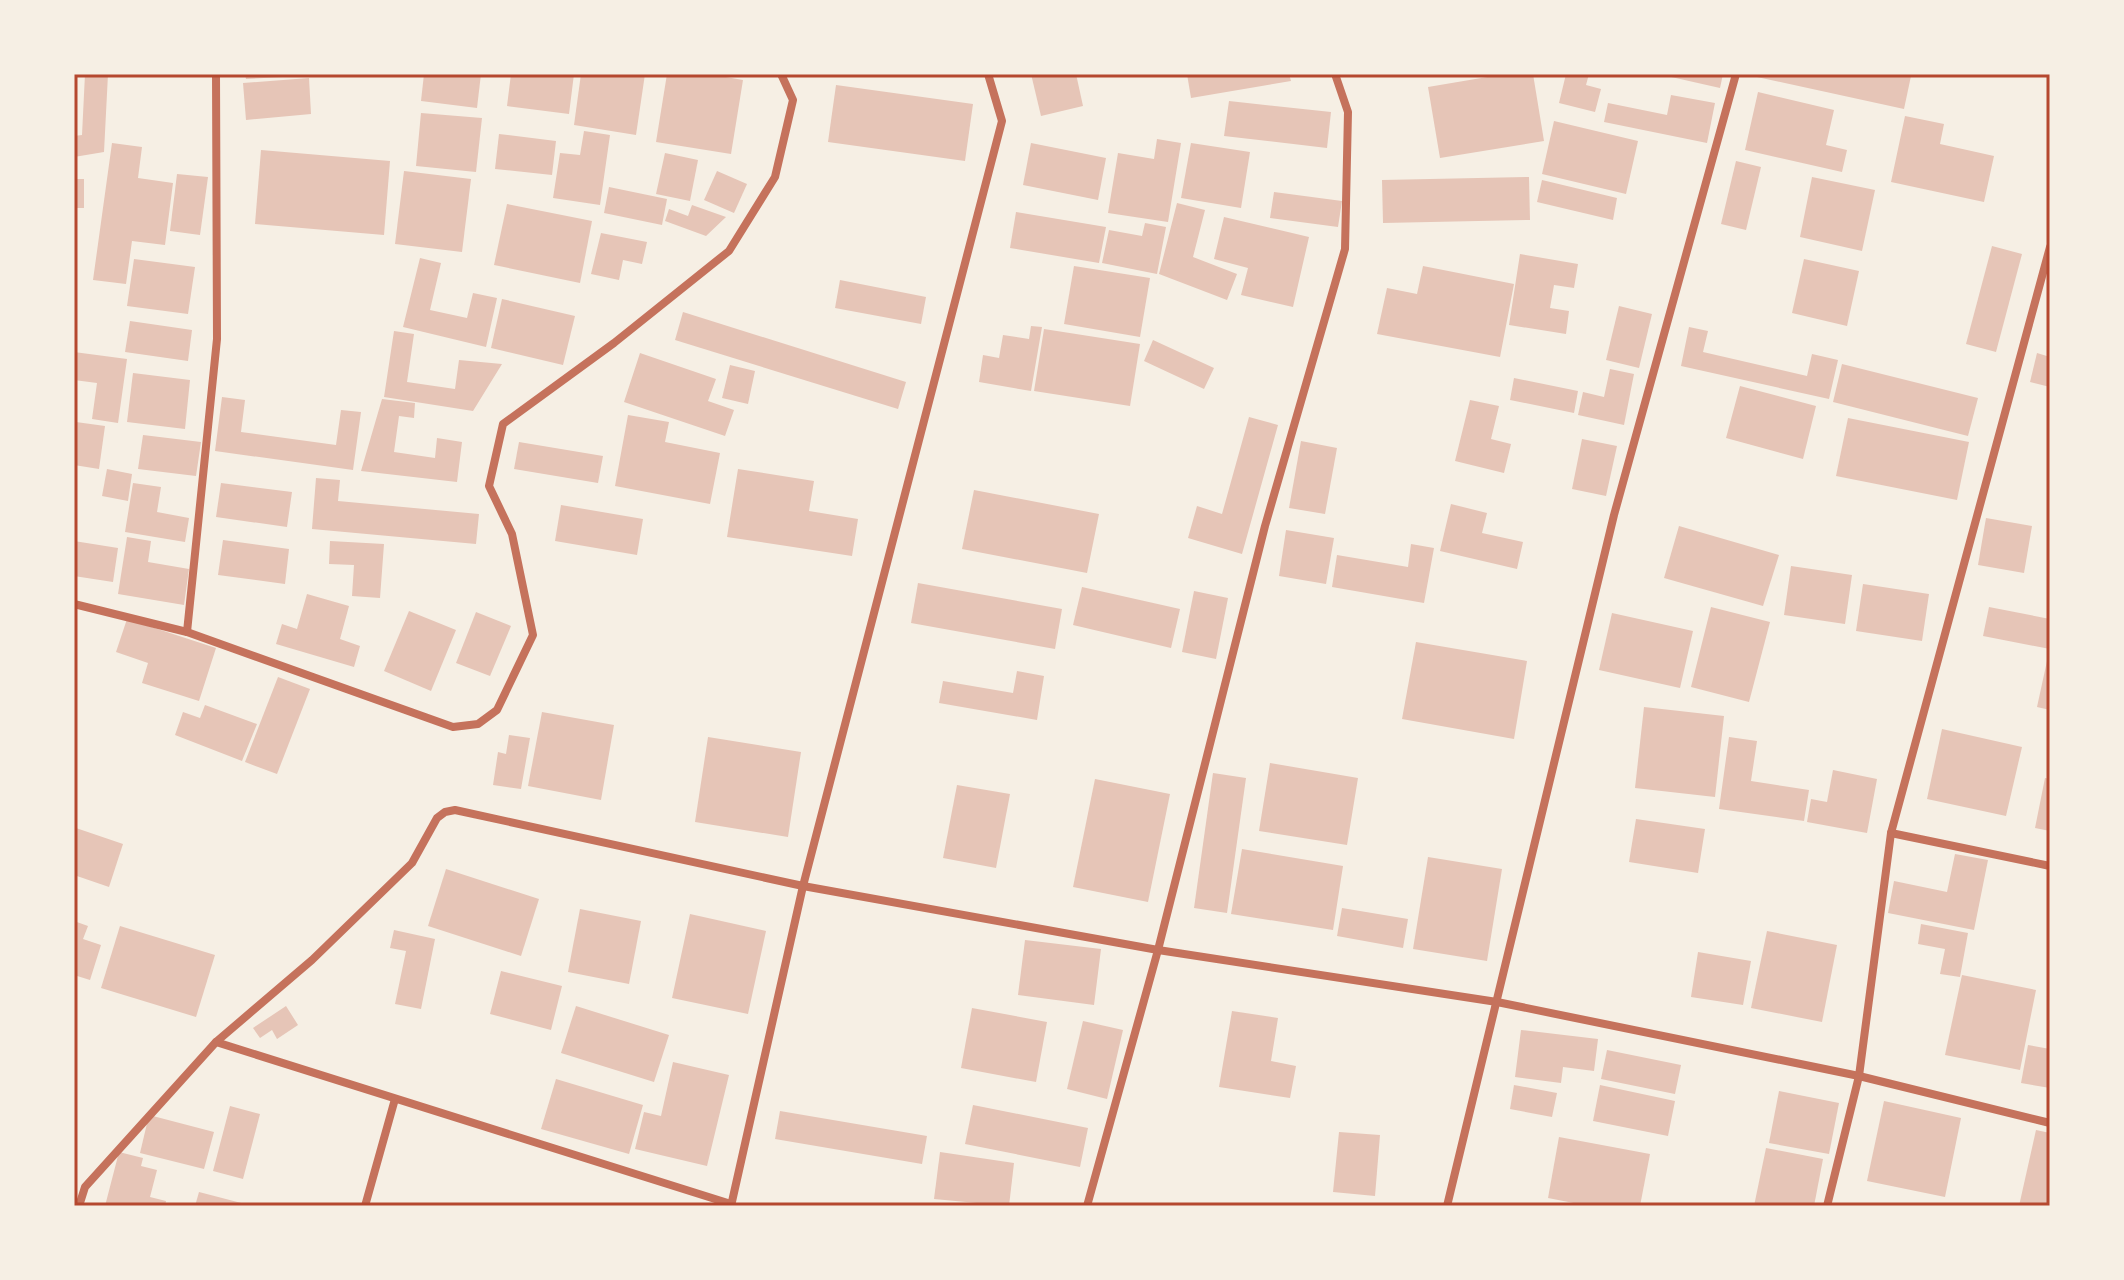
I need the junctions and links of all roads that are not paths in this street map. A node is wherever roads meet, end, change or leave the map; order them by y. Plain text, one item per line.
1 (216, 74) edge
2 (781, 74) edge
3 (988, 74) edge
4 (1335, 74) edge
5 (1736, 74) edge
6 (2050, 247) edge
7 (74, 604) edge
8 (187, 632) junction
9 (1891, 833) junction
10 (2050, 866) edge
11 (803, 886) junction
12 (1158, 950) junction
13 (1497, 1002) junction
14 (216, 1042) junction
15 (1859, 1076) junction
16 (395, 1099) junction
17 (2050, 1123) edge
18 (731, 1205) edge
19 (79, 1206) edge
20 (365, 1206) edge
21 (1087, 1206) edge
22 (1447, 1206) edge
23 (1827, 1206) edge

1 - 8 street
2 - 8 street
3 - 11 street
4 - 12 street
5 - 13 street
6 - 9 street
7 - 8 street
9 - 10 street
9 - 15 street
11 - 12 street
11 - 14 street
11 - 18 street
12 - 13 street
12 - 21 street
13 - 15 street
13 - 22 street
14 - 16 street
14 - 19 street
15 - 17 street
15 - 23 street
16 - 18 street
16 - 20 street

